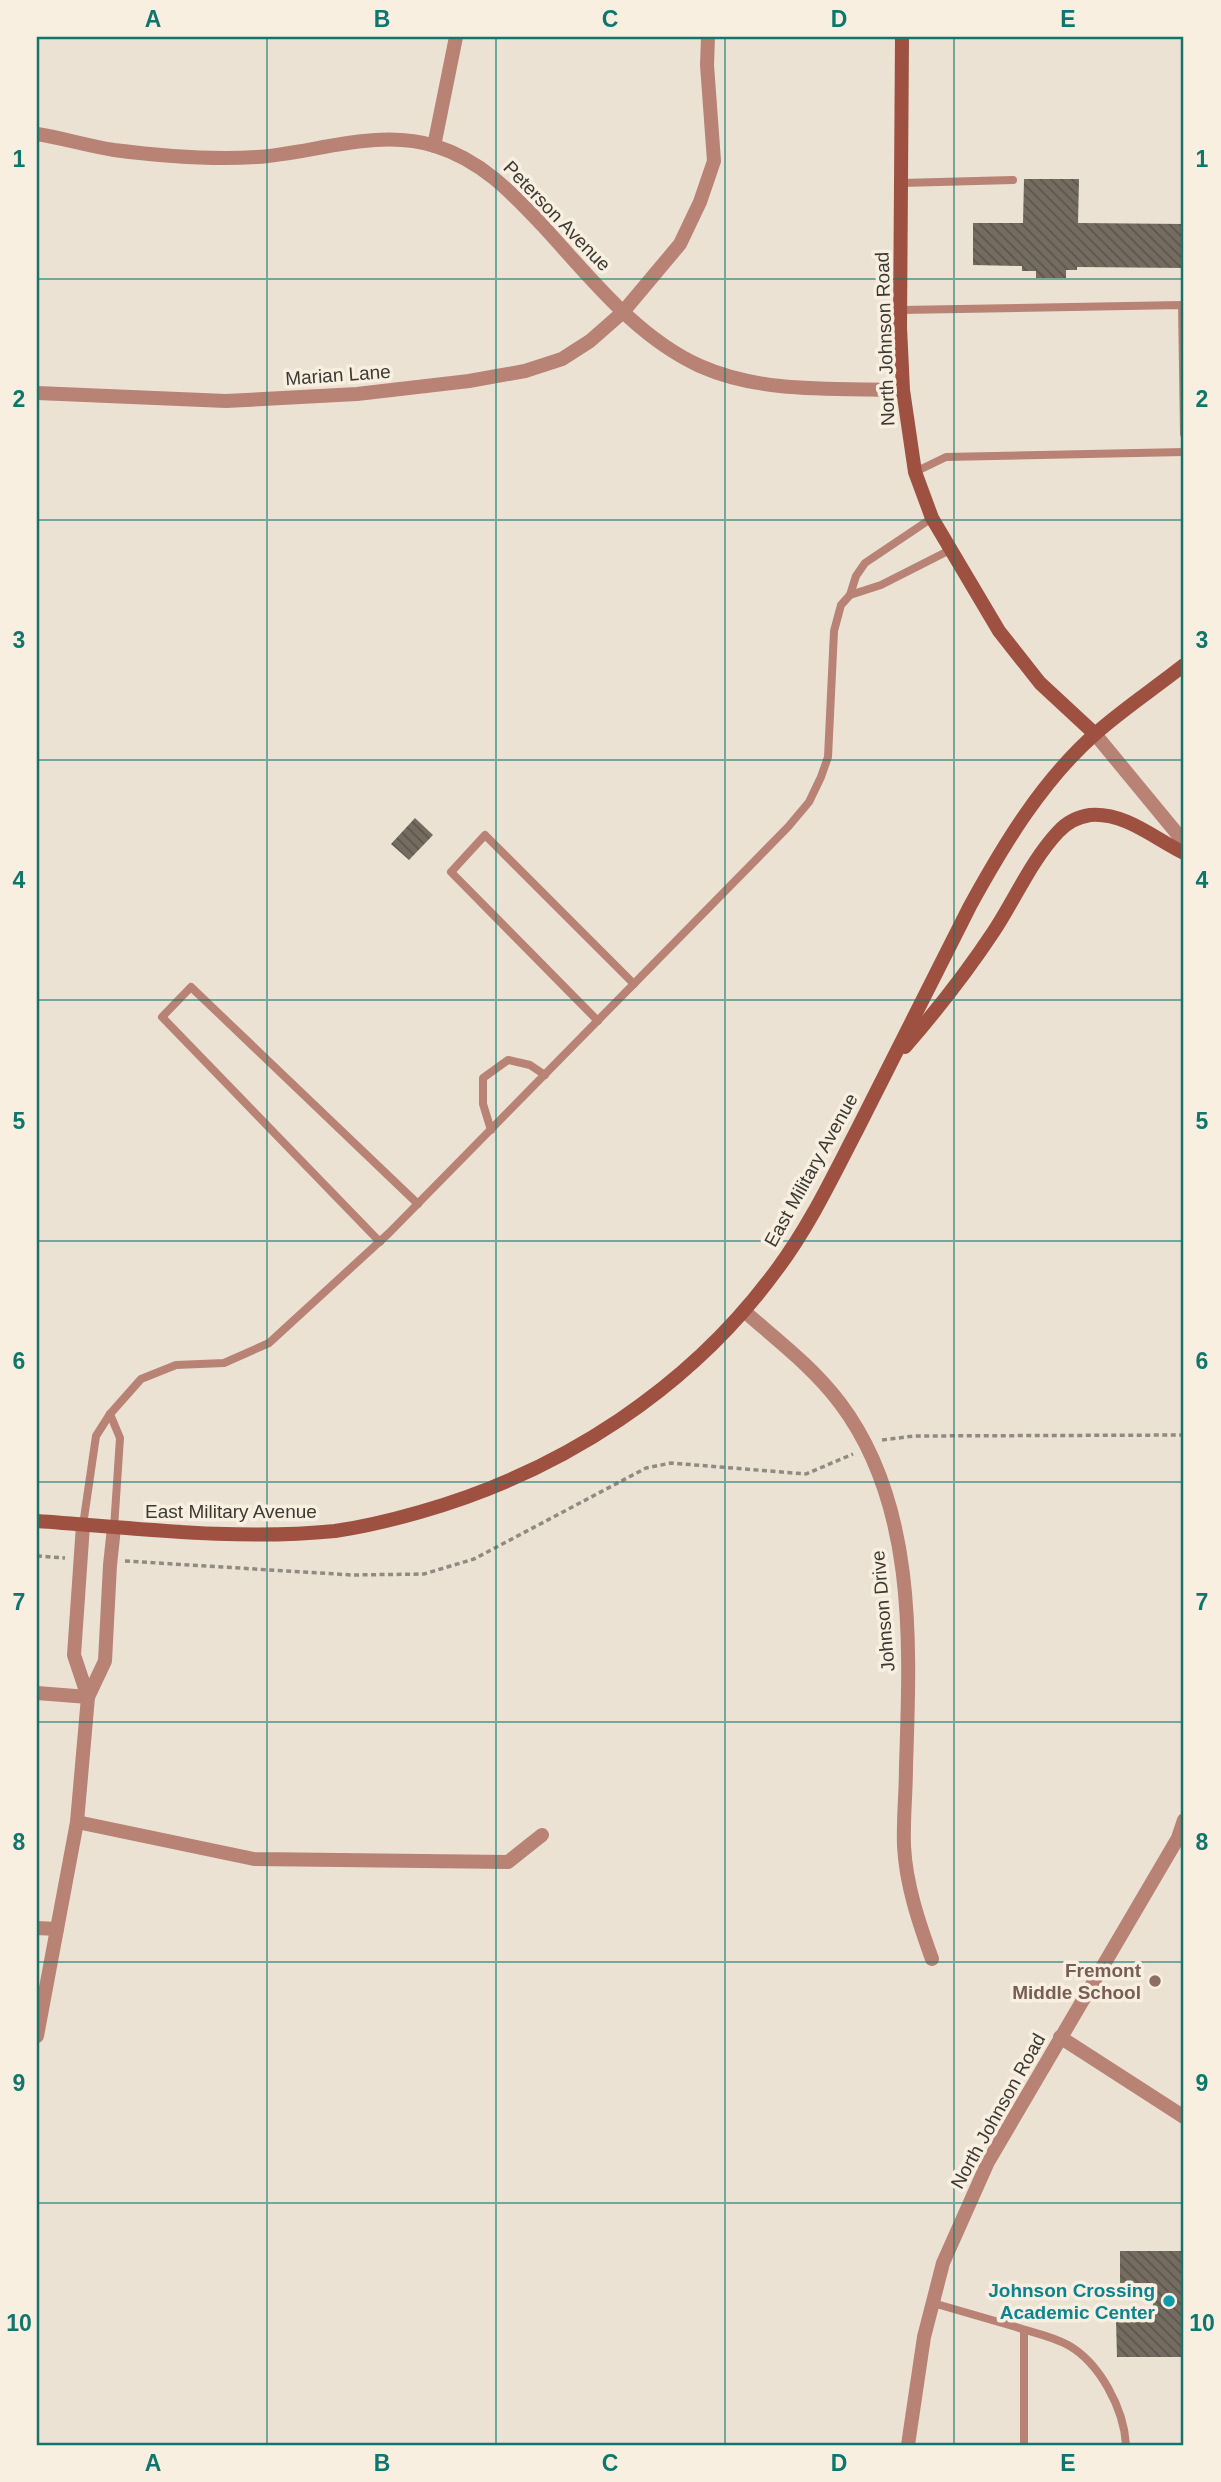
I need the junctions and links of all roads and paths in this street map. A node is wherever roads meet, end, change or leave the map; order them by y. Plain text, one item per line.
1 (456, 37) edge
2 (708, 37) edge
3 (902, 37) edge
4 (37, 134) edge
5 (434, 146) junction
6 (1013, 180) dead end
7 (901, 183) junction
8 (901, 310) junction
9 (623, 312) junction
10 (903, 390) junction
11 (37, 393) edge
12 (1184, 434) edge
13 (1184, 452) edge
14 (915, 472) junction
15 (932, 518) junction
16 (950, 550) junction
17 (850, 595) junction
18 (1184, 665) edge
19 (1095, 734) junction
20 (1184, 842) edge
21 (1184, 853) edge
22 (634, 984) junction
23 (598, 1021) junction
24 (891, 1064) junction
25 (545, 1075) junction
26 (491, 1130) junction
27 (418, 1204) junction
28 (380, 1242) junction
29 (744, 1311) junction
30 (110, 1414) junction
31 (1184, 1435) edge
32 (868, 1446) junction
33 (37, 1521) edge
34 (83, 1525) junction
35 (114, 1528) junction
36 (37, 1556) edge
37 (81, 1559) junction
38 (110, 1560) junction
39 (37, 1693) edge
40 (88, 1697) junction
41 (1184, 1820) edge
42 (77, 1822) junction
43 (542, 1835) dead end
44 (37, 1928) edge
45 (57, 1929) junction
46 (932, 1959) dead end
47 (37, 2036) edge
48 (1060, 2037) junction
49 (1184, 2117) edge
50 (933, 2303) junction
51 (1024, 2330) junction
52 (908, 2445) edge
53 (1024, 2445) edge
54 (1126, 2445) edge

1 - 5 street
2 - 9 street, Marian Lane
3 - 7 main road, North Johnson Road
4 - 5 street, Peterson Avenue
5 - 9 street, Peterson Avenue
6 - 7 lane
7 - 8 main road, North Johnson Road
8 - 10 main road, North Johnson Road
8 - 12 lane
9 - 10 street, Peterson Avenue
9 - 11 street, Marian Lane
10 - 14 main road, North Johnson Road
13 - 14 lane
14 - 15 main road, North Johnson Road
15 - 16 main road, North Johnson Road
15 - 17 lane
16 - 17 lane
16 - 19 main road, North Johnson Road
17 - 22 lane
18 - 19 main road, East Military Avenue
19 - 20 street, North Johnson Road
19 - 24 main road, East Military Avenue
21 - 24 main road
22 - 23 lane
22 - 23 lane
23 - 25 lane
24 - 29 main road, East Military Avenue
25 - 26 lane
25 - 26 lane
26 - 27 lane
27 - 28 lane
27 - 28 lane
28 - 30 lane
29 - 32 street, Johnson Drive
29 - 35 main road, East Military Avenue
30 - 34 lane
30 - 35 lane
31 - 32 path
32 - 38 path
32 - 46 street, Johnson Drive
33 - 34 main road, East Military Avenue
34 - 35 main road, East Military Avenue
34 - 37 street
35 - 38 street
36 - 37 path
37 - 40 street
38 - 40 street
39 - 40 street
40 - 42 street
41 - 48 street, North Johnson Road
42 - 43 street
42 - 45 street
44 - 45 street
45 - 47 street
48 - 49 street
48 - 50 street, North Johnson Road
50 - 51 lane
50 - 52 street, North Johnson Road
51 - 53 lane
51 - 54 lane

